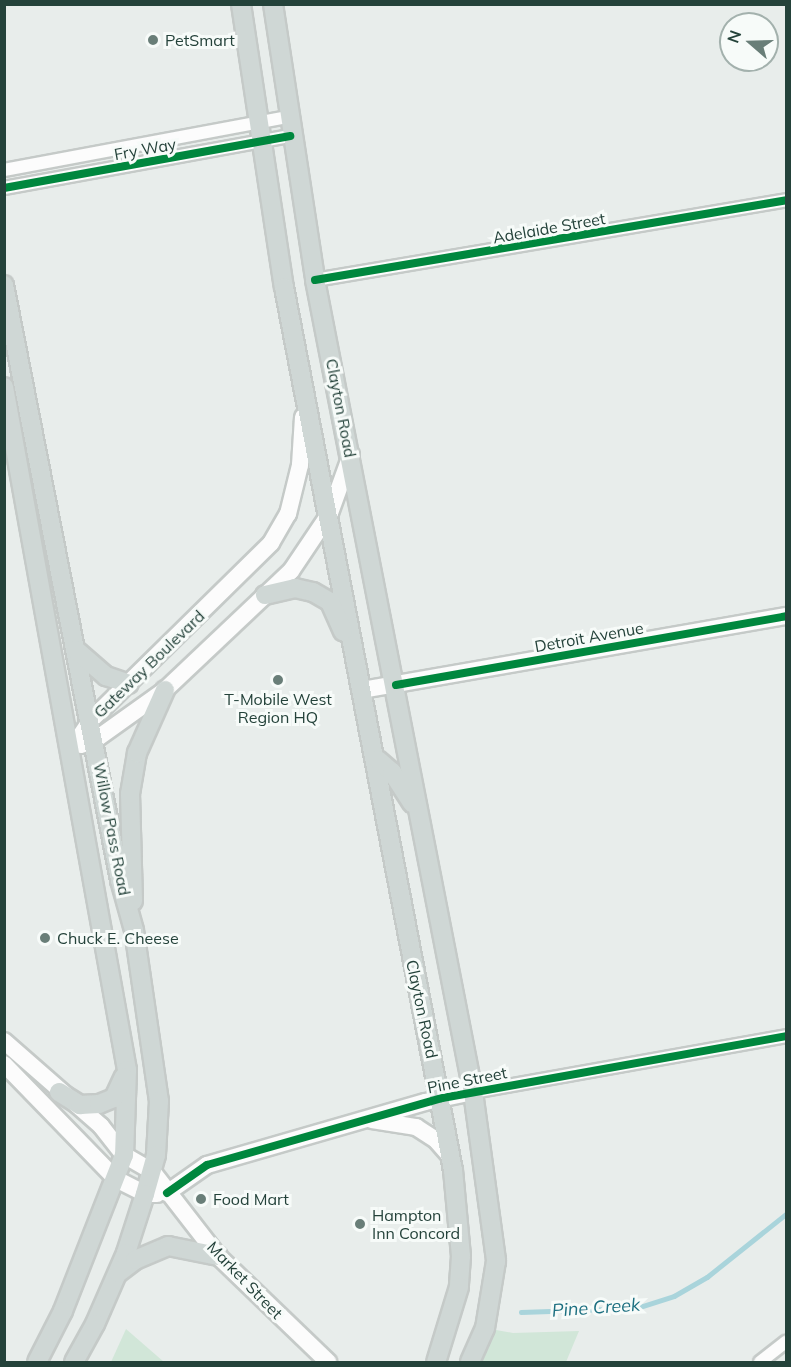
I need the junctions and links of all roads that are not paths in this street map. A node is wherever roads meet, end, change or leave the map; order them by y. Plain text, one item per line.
1 (241, 4) edge
2 (273, 4) edge
3 (288, 117) junction
4 (257, 123) junction
5 (290, 136) junction
6 (261, 141) junction
7 (4, 170) edge
8 (4, 188) edge
9 (786, 200) edge
10 (315, 280) junction
11 (4, 285) edge
12 (302, 372) junction
13 (4, 387) edge
14 (12, 427) junction
15 (351, 455) junction
16 (47, 498) junction
17 (330, 513) junction
18 (265, 595) junction
19 (786, 616) edge
20 (76, 650) junction
21 (129, 684) junction
22 (396, 685) junction
23 (165, 690) junction
24 (363, 694) junction
25 (90, 721) junction
26 (95, 740) junction
27 (72, 748) junction
28 (378, 760) junction
29 (416, 810) junction
30 (134, 930) junction
31 (786, 1036) edge
32 (4, 1041) edge
33 (4, 1064) edge
34 (128, 1070) junction
35 (59, 1092) junction
36 (473, 1092) junction
37 (442, 1098) junction
38 (365, 1119) junction
39 (124, 1155) junction
40 (451, 1157) junction
41 (152, 1172) junction
42 (116, 1179) junction
43 (145, 1194) junction
44 (167, 1194) junction
45 (219, 1256) junction
46 (114, 1276) junction
47 (786, 1342) edge
48 (436, 1358) edge
49 (37, 1362) edge
50 (74, 1362) edge
51 (328, 1362) edge
52 (470, 1362) edge
53 (760, 1362) edge

1 - 4 main road, Clayton Road
2 - 3 main road, Clayton Road
3 - 4 street, Fry Way
3 - 5 main road, Clayton Road
4 - 6 main road, Clayton Road
4 - 7 street, Fry Way
5 - 6 street, Fry Way
5 - 10 main road, Clayton Road
6 - 8 street, Fry Way
6 - 12 main road, Clayton Road
9 - 10 street, Adelaide Street
10 - 15 main road, Clayton Road
11 - 16 main road, Willow Pass Road
12 - 17 main road, Clayton Road
12 - 21 main road, Gateway Boulevard
13 - 14 main road, Willow Pass Road
14 - 16 main road
14 - 27 main road, Willow Pass Road
15 - 17 main road, Gateway Boulevard
15 - 22 main road, Clayton Road
16 - 20 main road, Willow Pass Road
17 - 18 main road, Gateway Boulevard
17 - 24 main road, Clayton Road
18 - 23 main road, Gateway Boulevard
18 - 24 main road
19 - 22 main road, Detroit Avenue
20 - 21 main road
20 - 25 main road, Willow Pass Road
21 - 25 main road, Gateway Boulevard
22 - 24 main road, Detroit Avenue
22 - 29 main road, Clayton Road
23 - 26 main road, Gateway Boulevard
23 - 30 main road
24 - 28 main road, Clayton Road
25 - 26 main road, Willow Pass Road
25 - 27 main road, Gateway Boulevard
26 - 27 main road, Gateway Boulevard
26 - 30 main road, Willow Pass Road
27 - 34 main road, Willow Pass Road
28 - 29 main road, Clayton Road
28 - 37 main road, Clayton Road
29 - 36 main road, Clayton Road
30 - 41 main road, Willow Pass Road
31 - 36 street, Pine Street
32 - 35 main road, Market Street
33 - 42 main road
34 - 35 main road
34 - 39 main road, Willow Pass Road
35 - 39 main road, Market Street
36 - 37 main road, Pine Street
36 - 52 main road, Clayton Road
37 - 38 main road, Pine Street
37 - 40 main road, Clayton Road
38 - 40 main road
38 - 44 main road, Pine Street
39 - 41 main road, Market Street
39 - 42 main road, Willow Pass Road
40 - 48 main road, Clayton Road
41 - 43 main road, Willow Pass Road
41 - 44 main road, Market Street
42 - 43 main road
42 - 49 main road, Willow Pass Road
43 - 44 main road
43 - 46 main road, Willow Pass Road
44 - 45 main road, Market Street
45 - 46 main road
45 - 51 main road, Market Street
46 - 50 main road, Willow Pass Road
47 - 53 street

